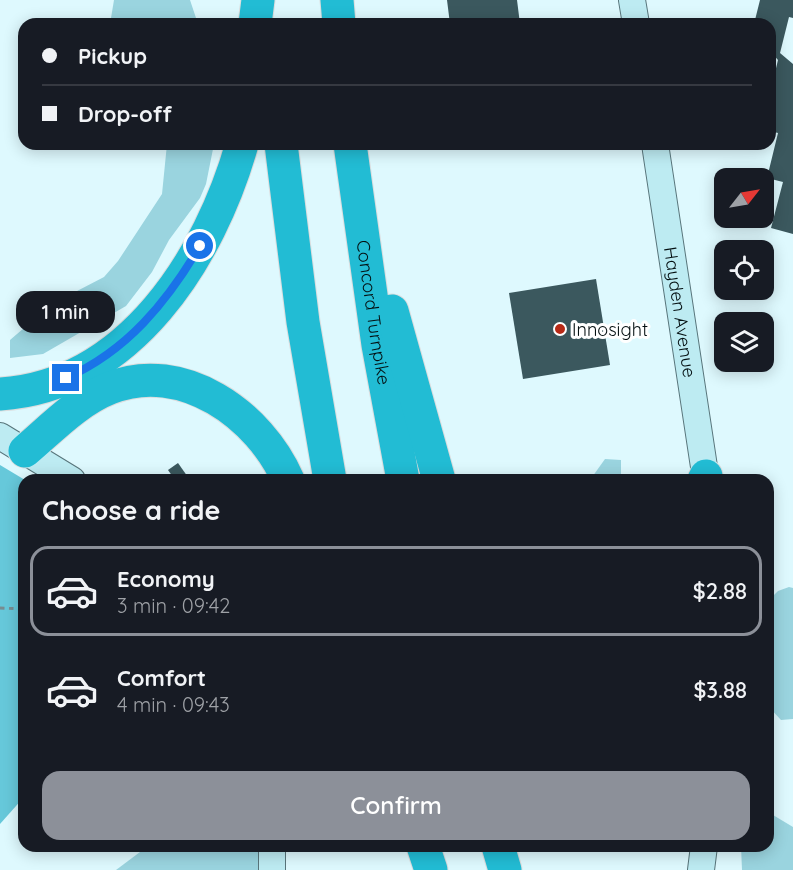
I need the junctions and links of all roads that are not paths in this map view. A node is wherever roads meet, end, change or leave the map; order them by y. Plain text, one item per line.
1 (258, 0) edge
2 (270, 0) edge
3 (337, 0) edge
4 (632, 0) edge
5 (256, 18) edge
6 (272, 18) edge
7 (338, 18) edge
8 (635, 18) edge
9 (240, 150) edge
10 (282, 150) edge
11 (351, 150) edge
12 (655, 150) edge
13 (357, 204) junction
14 (0, 394) edge
15 (12, 443) edge
16 (62, 474) edge
17 (284, 474) edge
18 (329, 474) edge
19 (402, 474) edge
20 (437, 474) edge
21 (704, 474) edge
22 (272, 852) edge
23 (425, 852) edge
24 (500, 852) edge
25 (703, 852) edge
26 (272, 870) edge
27 (431, 870) edge
28 (505, 870) edge
29 (701, 870) edge

1 - 5 highway
2 - 6 highway
3 - 7 highway
4 - 8 street
9 - 14 highway
10 - 18 highway
11 - 13 highway, Concord Turnpike
12 - 21 street, Hayden Avenue
13 - 19 highway, Concord Turnpike
13 - 20 highway
15 - 16 street
15 - 17 highway
22 - 26 street
23 - 27 highway
24 - 28 highway
25 - 29 street

